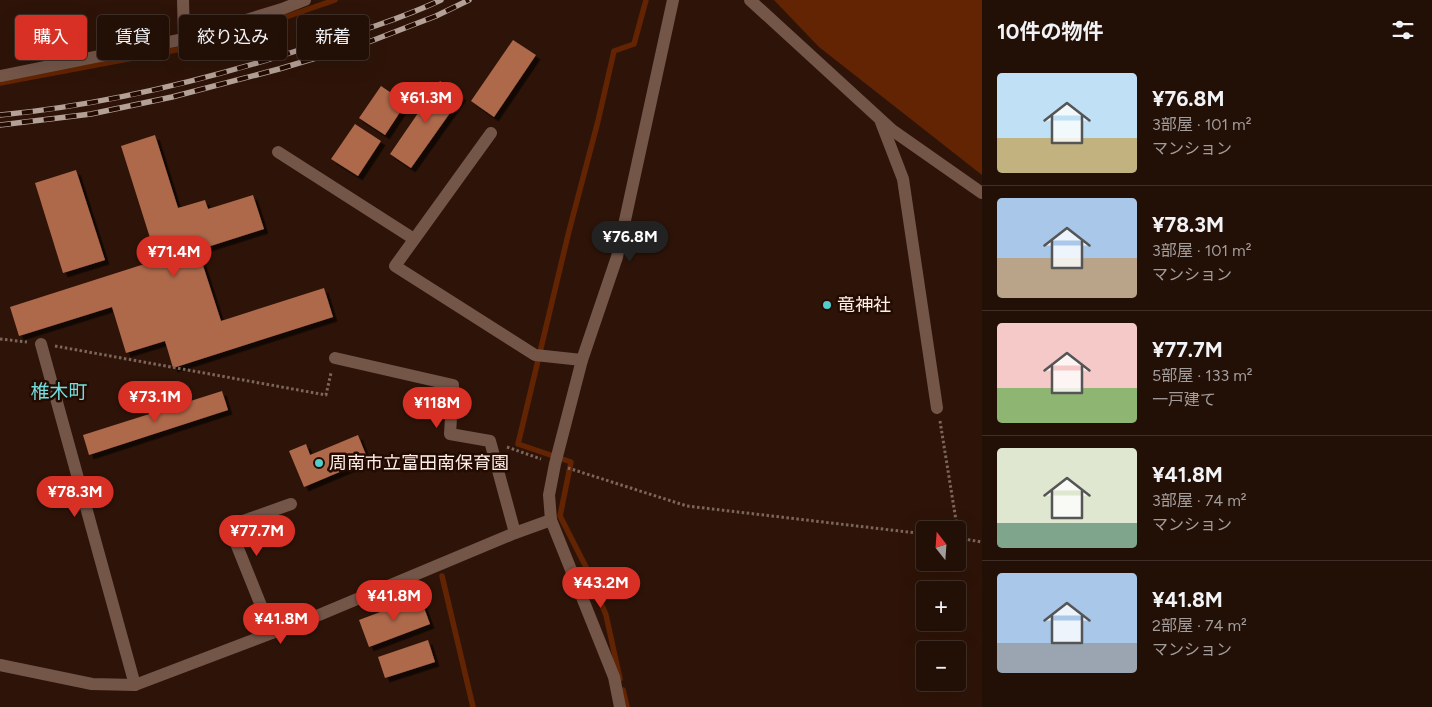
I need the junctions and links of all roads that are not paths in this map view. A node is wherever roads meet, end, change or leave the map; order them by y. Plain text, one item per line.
1 (183, 0) edge
2 (305, 0) edge
3 (673, 0) edge
4 (750, 0) edge
5 (183, 15) edge
6 (262, 15) edge
7 (179, 40) edge
8 (0, 76) edge
9 (880, 119) junction
10 (491, 133) dead end
11 (278, 152) dead end
12 (982, 193) edge
13 (414, 239) junction
14 (41, 344) road end
15 (335, 358) road end
16 (582, 360) junction
17 (937, 408) road end
18 (291, 504) dead end
19 (551, 520) junction
20 (515, 533) junction
21 (272, 633) junction
22 (0, 665) edge
23 (135, 685) junction
24 (620, 707) edge

1 - 5 street
2 - 6 street
3 - 16 street
4 - 9 street
7 - 8 street
9 - 12 street
9 - 17 street
10 - 13 street
11 - 13 street
13 - 16 street
14 - 23 street
15 - 20 street
16 - 19 street
18 - 21 street
19 - 20 street
19 - 24 street
20 - 21 street
21 - 23 street
22 - 23 street

